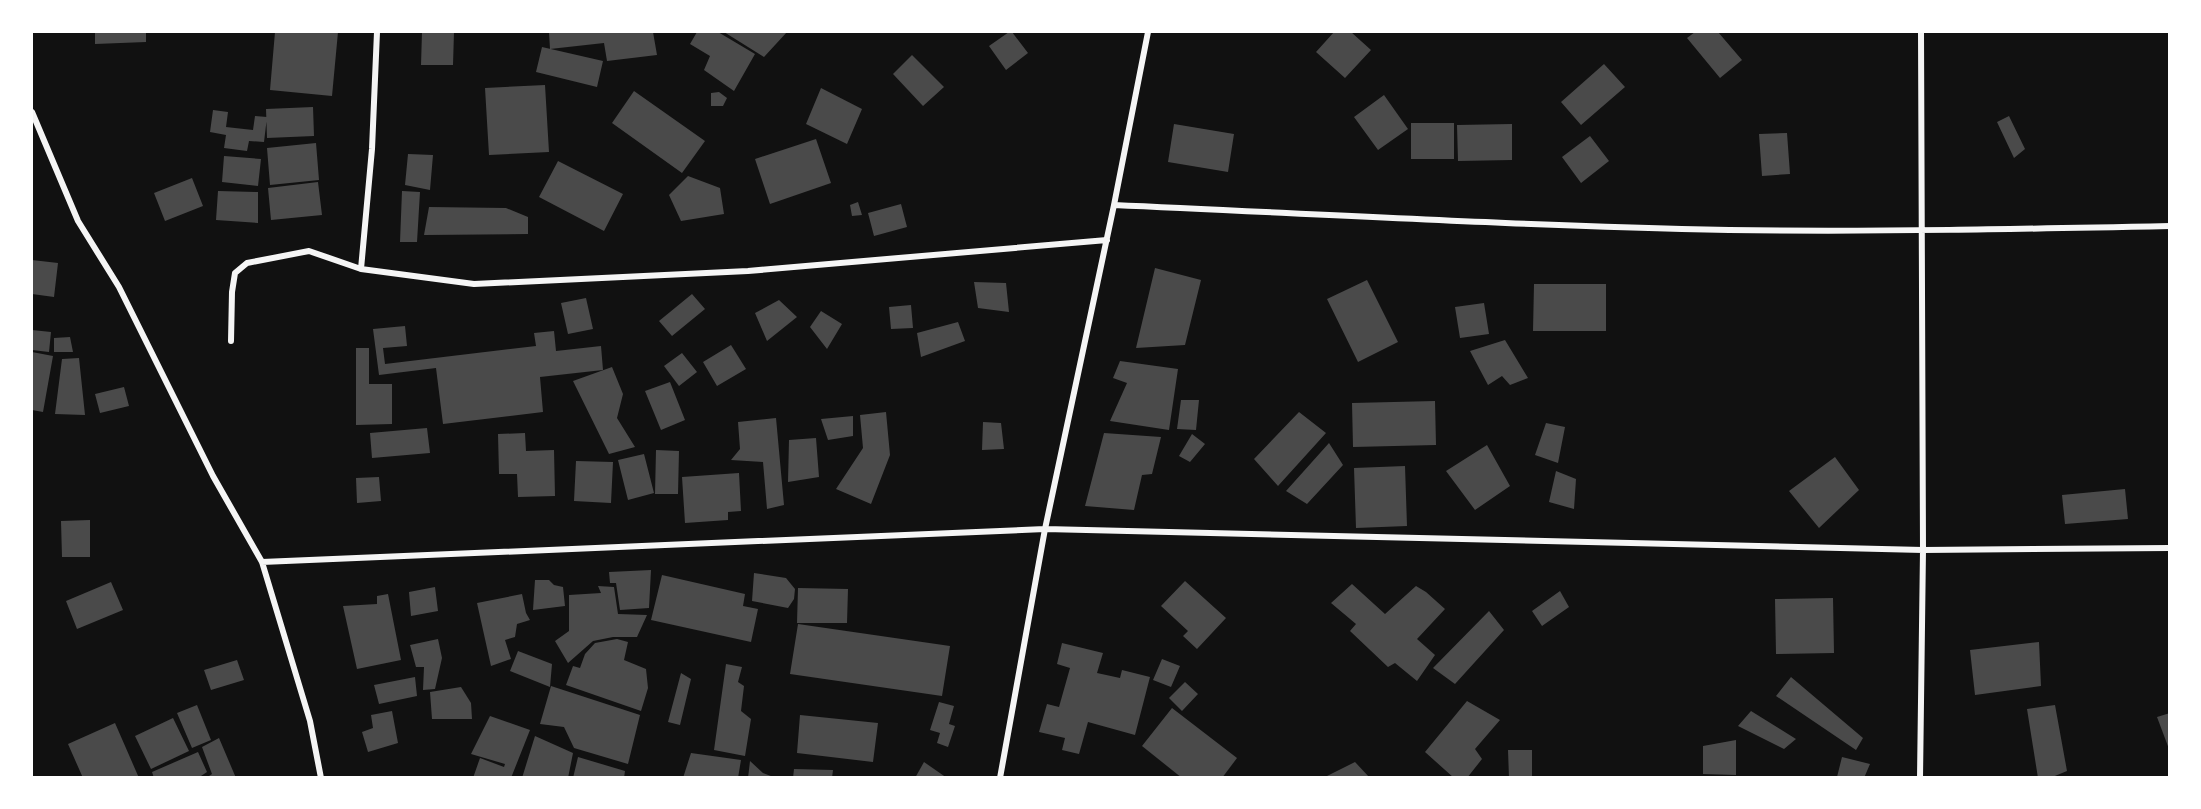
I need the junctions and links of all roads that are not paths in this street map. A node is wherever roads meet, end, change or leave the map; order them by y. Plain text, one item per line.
1 (377, 32) edge
2 (1148, 32) edge
3 (1921, 32) edge
4 (32, 112) edge
5 (1114, 205) junction
6 (2169, 226) edge
7 (1921, 231) junction
8 (1107, 240) junction
9 (361, 269) junction
10 (231, 341) dead end
11 (1045, 529) junction
12 (2169, 548) edge
13 (1923, 550) junction
14 (262, 562) junction
15 (321, 777) edge
16 (1000, 777) edge
17 (1920, 777) edge

1 - 9 street
2 - 5 street
3 - 7 street
4 - 14 street
5 - 7 street
5 - 8 street
6 - 7 street
7 - 13 street
8 - 9 street
8 - 11 street
9 - 10 street
11 - 13 street
11 - 14 street
11 - 16 street
12 - 13 street
13 - 17 street
14 - 15 street

